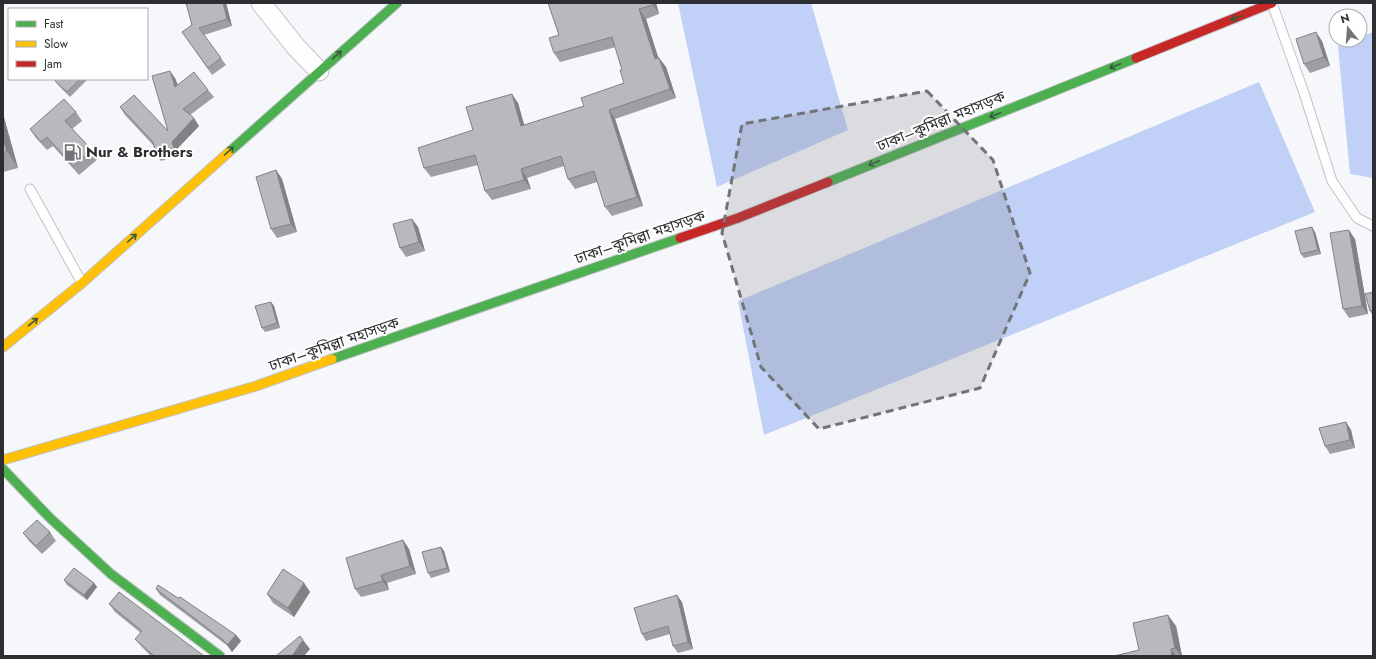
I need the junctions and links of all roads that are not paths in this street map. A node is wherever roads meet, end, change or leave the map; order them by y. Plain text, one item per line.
1 (261, 3) edge
2 (397, 3) edge
3 (1272, 3) edge
4 (319, 71) junction
5 (30, 189) dead end
6 (1373, 226) edge
7 (82, 283) junction
8 (3, 347) edge
9 (3, 460) edge
10 (3, 469) edge
11 (220, 656) edge

1 - 4 street
4 -> 2 main road
3 - 6 lane
3 -> 9 main road, ঢাকা–কুমিল্লা মহাসড়ক
7 -> 4 main road
5 - 7 lane
8 -> 7 main road
10 - 11 main road

